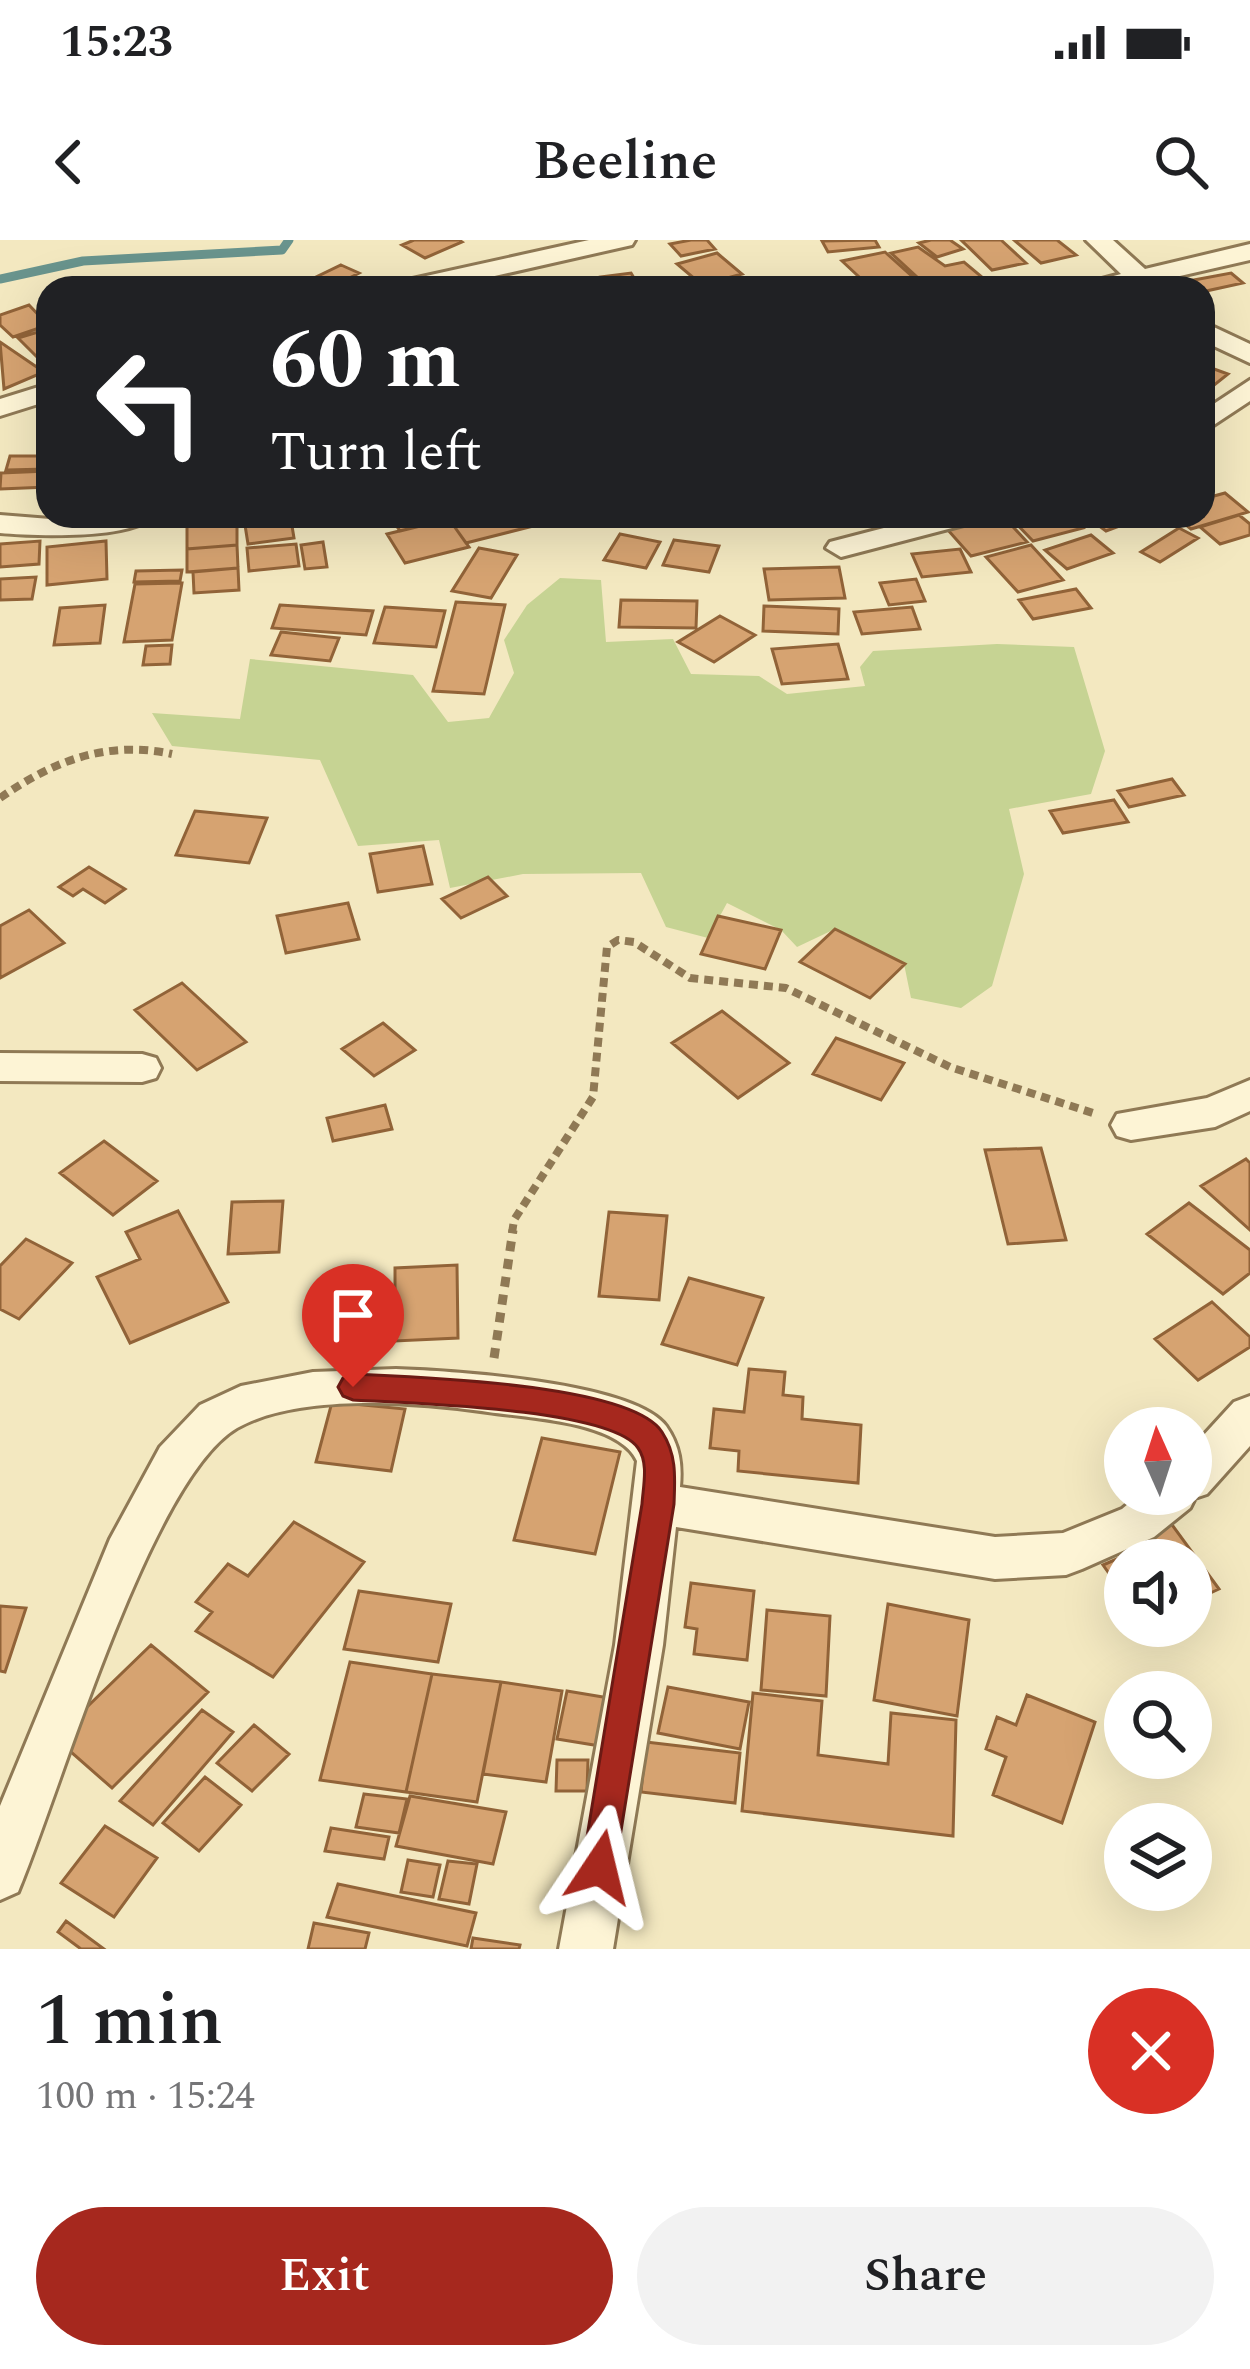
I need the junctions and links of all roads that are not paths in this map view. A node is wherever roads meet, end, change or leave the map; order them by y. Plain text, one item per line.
1 (623, 240) edge
2 (1098, 240) edge
3 (1250, 252) edge
4 (462, 276) edge
5 (1137, 276) edge
6 (1169, 276) edge
7 (1215, 336) edge
8 (1250, 355) edge
9 (1250, 388) edge
10 (36, 396) edge
11 (0, 408) edge
12 (1215, 415) edge
13 (0, 524) edge
14 (36, 527) edge
15 (918, 528) edge
16 (841, 548) dead end
17 (0, 1067) edge
18 (142, 1068) dead end
19 (1250, 1094) edge
20 (1131, 1125) road end
21 (1250, 1414) edge
22 (1212, 1457) edge
23 (658, 1504) junction
24 (1147, 1515) edge
25 (0, 1874) edge
26 (586, 1949) edge

1 - 4 street
2 - 5 street
3 - 6 street
7 - 8 street
9 - 12 street
10 - 11 street
13 - 14 street
15 - 16 street
17 - 18 street
19 - 20 street
21 - 22 street
23 - 24 street
23 - 25 street
23 - 26 street

